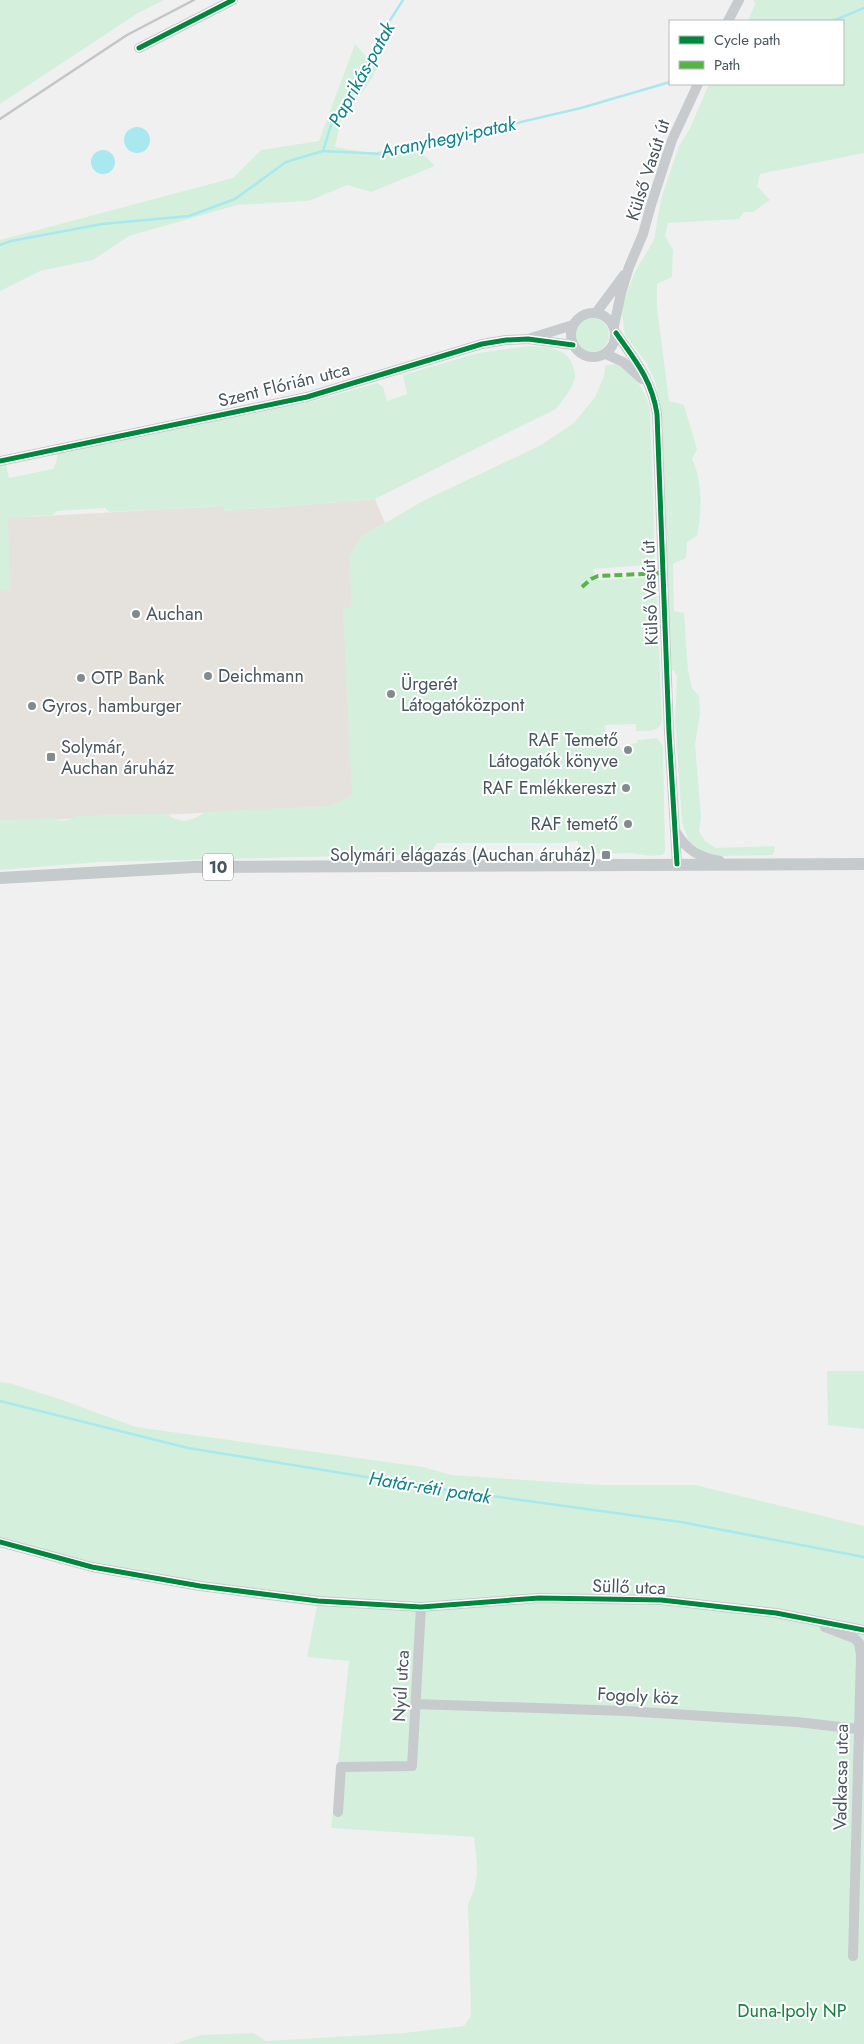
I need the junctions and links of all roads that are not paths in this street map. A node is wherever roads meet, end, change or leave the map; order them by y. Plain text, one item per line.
1 (233, 0) edge
2 (739, 0) edge
3 (729, 20) edge
4 (139, 48) dead end
5 (698, 85) edge
6 (629, 267) junction
7 (596, 313) junction
8 (573, 325) junction
9 (615, 329) junction
10 (528, 339) junction
11 (573, 345) junction
12 (606, 354) junction
13 (652, 388) junction
14 (0, 461) edge
15 (676, 831) junction
16 (677, 864) junction
17 (735, 864) junction
18 (864, 864) edge
19 (0, 878) edge
20 (0, 1542) edge
21 (421, 1606) junction
22 (825, 1622) junction
23 (864, 1630) edge
24 (416, 1704) junction
25 (858, 1729) junction
26 (338, 1812) dead end
27 (853, 1956) dead end

1 - 4 street
2 - 3 street
5 - 6 street, Külső Vasút út
6 - 7 street, Külső Vasút út
6 - 9 street, Külső Vasút út
7 - 8 street
7 - 9 street
8 - 10 street, Szent Flórián utca
8 - 11 street
9 - 12 street
9 - 13 street, Külső Vasút út
10 - 11 street, Szent Flórián utca
10 - 14 street, Szent Flórián utca
11 - 12 street
12 - 13 street
13 - 15 street, Külső Vasút út
15 - 16 street, Külső Vasút út
15 - 17 street
16 - 17 main road, 10
16 - 19 main road, 10
17 - 18 main road, 10
20 - 21 street, Süllő utca
21 - 22 street, Süllő utca
21 - 24 street, Nyúl utca
22 - 23 street, Süllő utca
22 - 25 street, Vadkacsa utca
24 - 25 street, Fogoly köz
24 - 26 street, Nyúl utca
25 - 27 street, Vadkacsa utca

